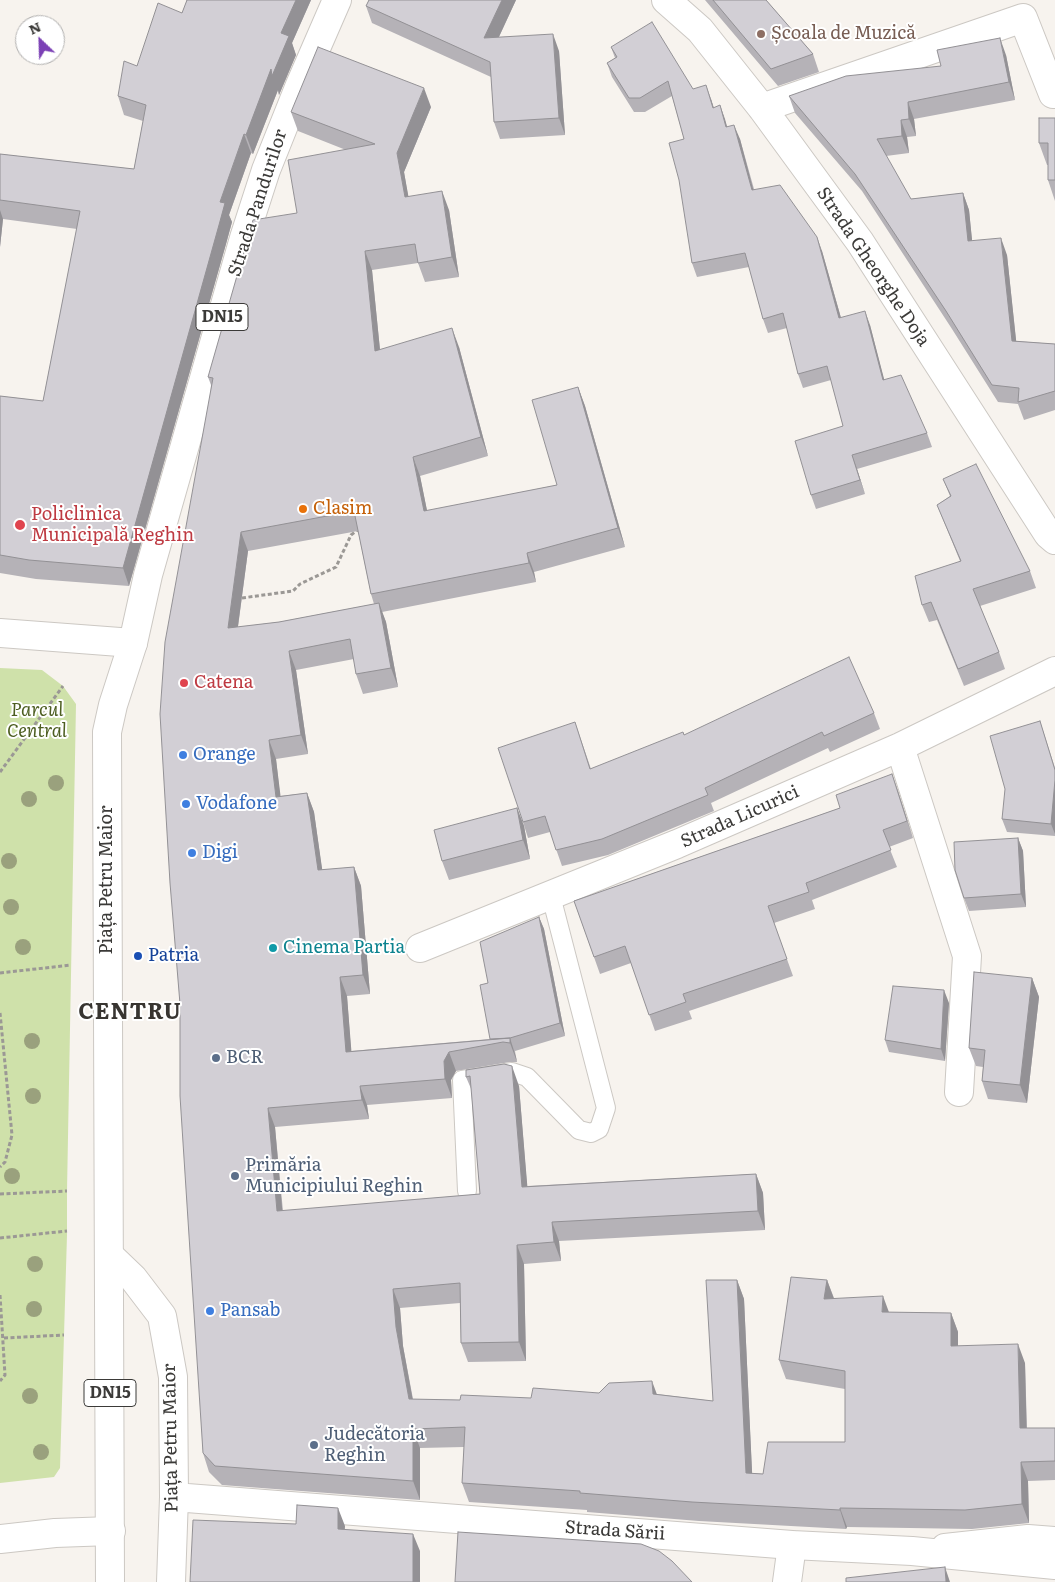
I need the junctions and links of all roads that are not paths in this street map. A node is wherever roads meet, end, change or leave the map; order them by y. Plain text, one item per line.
1 (337, 0) edge
2 (674, 2) edge
3 (1053, 94) dead end
4 (762, 108) junction
5 (1055, 540) edge
6 (0, 634) edge
7 (133, 643) junction
8 (1055, 671) edge
9 (900, 747) junction
10 (550, 896) junction
11 (420, 948) dead end
12 (959, 1092) dead end
13 (467, 1191) dead end
14 (109, 1255) junction
15 (174, 1498) junction
16 (111, 1531) junction
17 (0, 1539) edge
18 (1055, 1541) edge
19 (792, 1545) junction
20 (912, 1551) junction
21 (1055, 1564) edge
22 (110, 1582) edge
23 (171, 1582) edge
24 (786, 1582) edge

1 - 7 main road, Strada Pandurilor / DN15
2 - 4 main road, Strada Gheorghe Doja
3 - 4 main road
4 - 5 main road, Strada Gheorghe Doja
6 - 7 main road
7 - 14 main road, Piața Petru Maior / DN15
8 - 9 main road, Strada Licurici
9 - 10 main road, Strada Licurici
9 - 12 main road
10 - 11 main road, Strada Licurici
10 - 13 lane
14 - 15 main road, Piața Petru Maior
14 - 16 main road, Piața Petru Maior / DN15
15 - 19 main road, Strada Sării
15 - 23 main road, Piața Petru Maior
16 - 17 main road
16 - 22 main road, Piața Petru Maior / DN15
18 - 20 main road
19 - 20 main road, Strada Sării
19 - 24 main road
20 - 21 main road, Strada Sării

